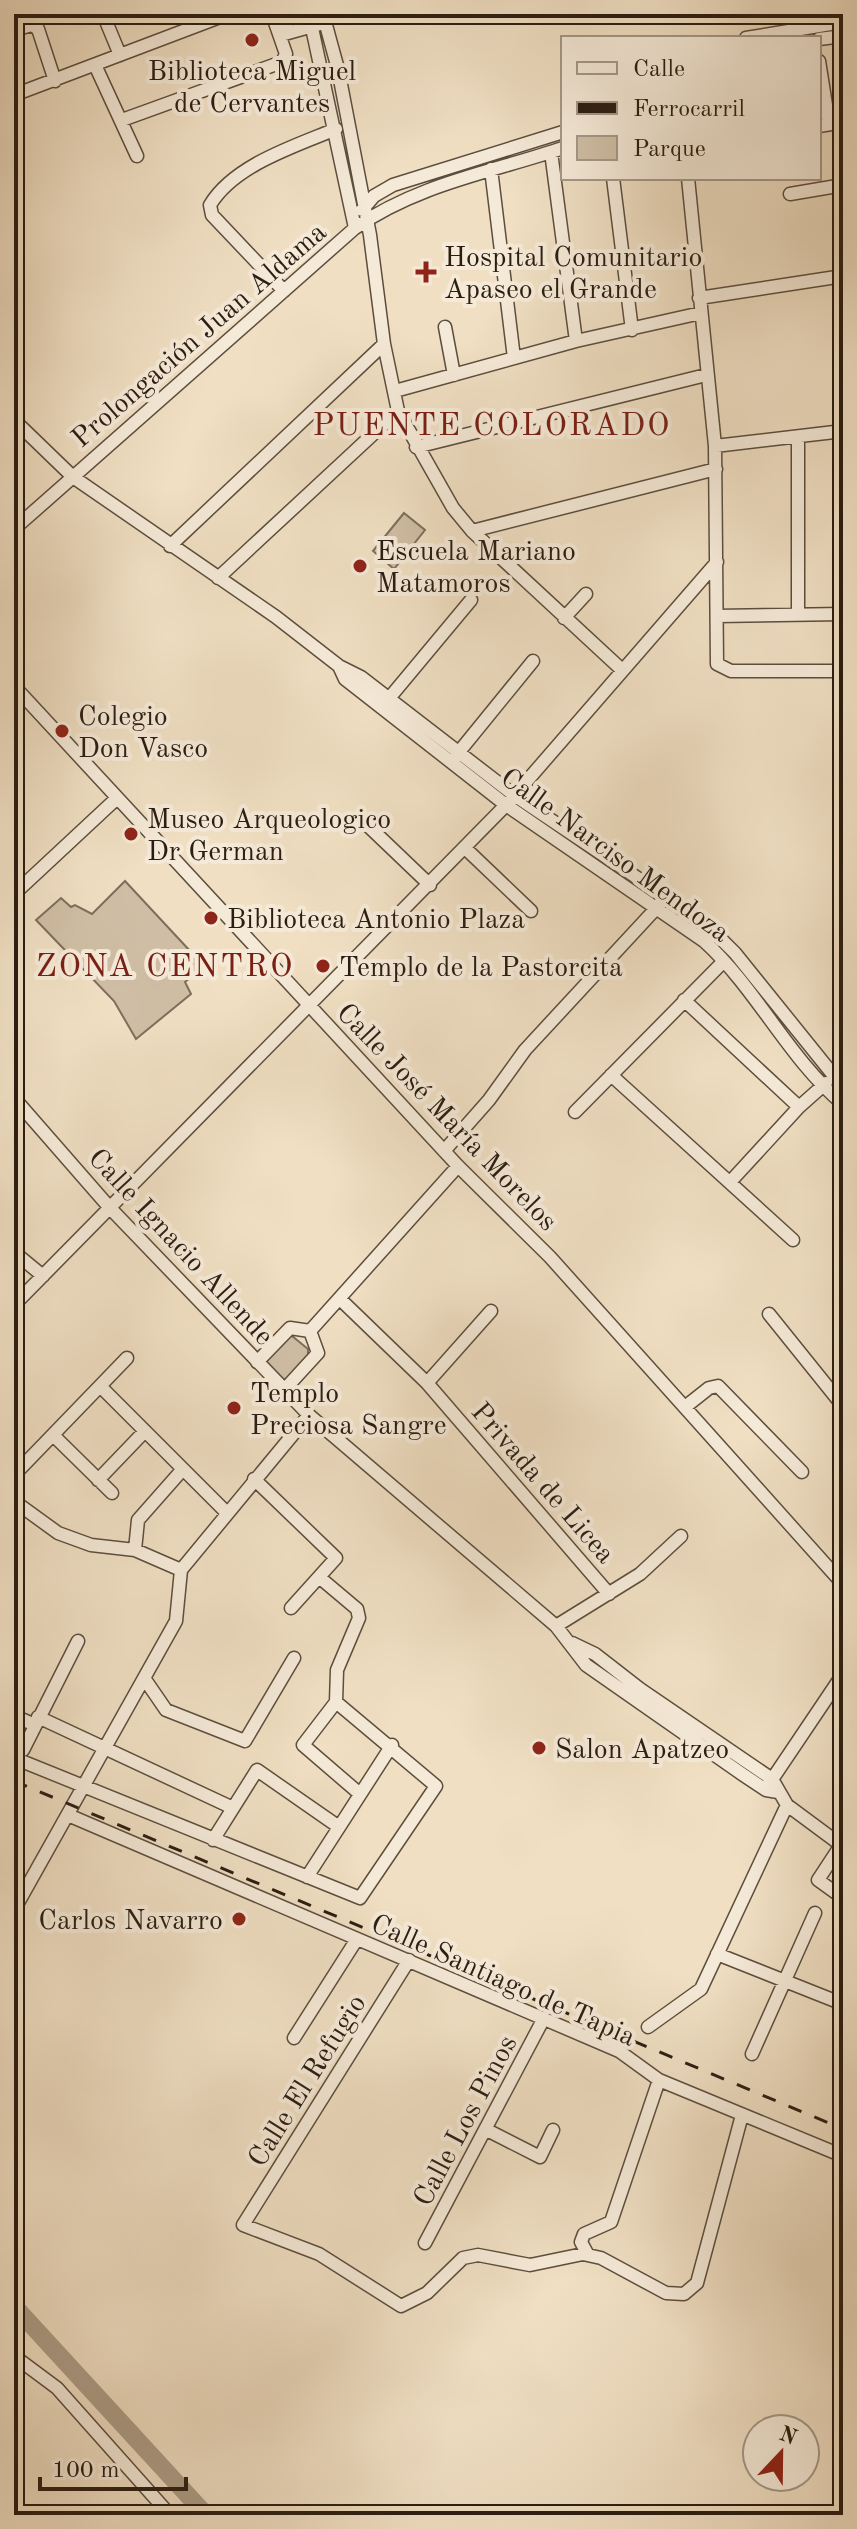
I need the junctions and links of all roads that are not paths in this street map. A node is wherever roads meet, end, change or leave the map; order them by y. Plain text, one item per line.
1 (103, 14) edge
2 (228, 14) edge
3 (315, 18) edge
4 (843, 22) edge
5 (276, 25) edge
6 (14, 30) edge
7 (758, 36) edge
8 (843, 36) edge
9 (821, 39) edge
10 (120, 55) junction
11 (95, 65) junction
12 (55, 81) junction
13 (821, 87) edge
14 (14, 95) edge
15 (122, 120) junction
16 (843, 122) edge
17 (824, 125) edge
18 (336, 129) junction
19 (561, 133) edge
20 (557, 150) edge
21 (137, 156) dead end
22 (491, 169) junction
23 (613, 180) edge
24 (688, 180) edge
25 (843, 185) edge
26 (790, 194) dead end
27 (365, 205) junction
28 (367, 220) junction
29 (355, 228) junction
30 (370, 235) junction
31 (843, 276) edge
32 (284, 291) junction
33 (699, 298) junction
34 (701, 313) junction
35 (445, 327) dead end
36 (632, 330) junction
37 (576, 341) junction
38 (384, 344) junction
39 (514, 358) junction
40 (454, 375) junction
41 (706, 375) junction
42 (395, 391) junction
43 (398, 411) junction
44 (14, 420) edge
45 (843, 431) edge
46 (798, 437) junction
47 (715, 446) junction
48 (416, 447) junction
49 (716, 469) junction
50 (73, 477) junction
51 (14, 529) edge
52 (472, 531) junction
53 (170, 546) junction
54 (717, 562) junction
55 (218, 578) junction
56 (586, 594) dead end
57 (471, 600) dead end
58 (843, 614) edge
59 (798, 615) junction
60 (717, 616) junction
61 (564, 618) junction
62 (533, 661) dead end
63 (339, 666) junction
64 (621, 669) junction
65 (843, 671) edge
66 (16, 692) edge
67 (389, 698) junction
68 (379, 707) junction
69 (458, 753) junction
70 (450, 764) junction
71 (116, 799) junction
72 (510, 800) junction
73 (362, 820) dead end
74 (465, 848) junction
75 (430, 885) junction
76 (14, 894) edge
77 (667, 896) junction
78 (658, 907) junction
79 (531, 911) dead end
80 (724, 961) junction
81 (684, 1000) junction
82 (310, 1007) junction
83 (611, 1075) junction
84 (827, 1082) junction
85 (843, 1087) edge
86 (14, 1098) edge
87 (843, 1104) edge
88 (799, 1107) junction
89 (575, 1112) dead end
90 (444, 1151) junction
91 (458, 1166) junction
92 (731, 1181) junction
93 (110, 1208) junction
94 (793, 1240) dead end
95 (14, 1252) edge
96 (43, 1276) junction
97 (341, 1300) junction
98 (14, 1305) edge
99 (491, 1311) dead end
100 (769, 1314) dead end
101 (310, 1331) junction
102 (127, 1358) dead end
103 (257, 1362) junction
104 (427, 1383) junction
105 (100, 1386) junction
106 (285, 1389) junction
107 (843, 1406) edge
108 (685, 1407) junction
109 (309, 1415) junction
110 (145, 1431) junction
111 (53, 1435) junction
112 (183, 1469) junction
113 (802, 1472) dead end
114 (14, 1475) edge
115 (254, 1479) junction
116 (98, 1480) junction
117 (112, 1493) dead end
118 (14, 1501) edge
119 (226, 1512) junction
120 (681, 1536) dead end
121 (135, 1550) junction
122 (181, 1570) junction
123 (319, 1577) junction
124 (843, 1584) edge
125 (609, 1594) junction
126 (291, 1608) dead end
127 (556, 1626) junction
128 (78, 1641) dead end
129 (294, 1658) dead end
130 (843, 1674) edge
131 (144, 1678) junction
132 (336, 1702) junction
133 (14, 1716) edge
134 (36, 1720) junction
135 (392, 1745) junction
136 (106, 1748) junction
137 (18, 1754) edge
138 (85, 1786) junction
139 (772, 1787) junction
140 (360, 1794) junction
141 (787, 1805) junction
142 (233, 1808) junction
143 (68, 1815) junction
144 (339, 1827) junction
145 (213, 1840) junction
146 (307, 1877) junction
147 (843, 1898) edge
148 (14, 1910) edge
149 (815, 1913) dead end
150 (357, 1939) junction
151 (717, 1954) junction
152 (409, 1960) junction
153 (784, 1979) junction
154 (843, 2004) edge
155 (544, 2018) junction
156 (648, 2027) dead end
157 (294, 2038) dead end
158 (752, 2054) dead end
159 (659, 2080) junction
160 (742, 2115) junction
161 (487, 2130) junction
162 (553, 2130) dead end
163 (843, 2156) edge
164 (425, 2243) dead end
165 (588, 2255) junction
166 (14, 2356) edge
167 (170, 2515) edge

1 - 10 street
2 - 10 street
3 - 5 street
3 - 18 street
3 - 27 street
4 - 7 street
5 - 15 street
6 - 12 street
8 - 9 street
10 - 11 street
11 - 12 street
11 - 15 street
12 - 14 street
13 - 17 street
15 - 21 street
16 - 17 street
18 - 29 street
18 - 32 street
19 - 27 street
20 - 22 street, Prolongación Juan Aldama
20 - 37 street
22 - 28 street, Prolongación Juan Aldama
22 - 39 street
23 - 36 street
24 - 33 street
25 - 26 street
27 - 28 street
27 - 29 street, Prolongación Juan Aldama
28 - 29 street, Prolongación Juan Aldama
28 - 30 street
29 - 30 street
29 - 32 street, Prolongación Juan Aldama
30 - 38 street
31 - 33 street
32 - 50 street, Prolongación Juan Aldama
33 - 34 street
34 - 36 street
34 - 41 street
35 - 40 street
36 - 37 street
37 - 39 street
38 - 42 street
38 - 53 street
39 - 40 street
40 - 42 street
41 - 47 street
41 - 48 street
42 - 43 street
43 - 48 street
43 - 55 street
44 - 50 street, Calle Narciso Mendoza
45 - 46 street
46 - 47 street
46 - 59 street
47 - 49 street
48 - 52 street
49 - 52 street
49 - 54 street
50 - 51 street, Prolongación Juan Aldama
50 - 53 street, Calle Narciso Mendoza
52 - 61 street
53 - 55 street, Calle Narciso Mendoza
54 - 60 street
54 - 64 street
55 - 63 street, Calle Narciso Mendoza
56 - 61 street
57 - 67 street
58 - 59 street
59 - 60 street
60 - 65 street
61 - 64 street
62 - 69 street
63 - 67 street, Calle Narciso Mendoza
63 - 68 street, Calle Narciso Mendoza
64 - 72 street
66 - 71 street, Calle José María Morelos
67 - 68 street
67 - 69 street, Calle Narciso Mendoza
68 - 70 street, Calle Narciso Mendoza
69 - 70 street
69 - 72 street, Calle Narciso Mendoza
70 - 72 street, Calle Narciso Mendoza
71 - 76 street
71 - 82 street, Calle José María Morelos
72 - 74 street
72 - 77 street, Calle Narciso Mendoza
72 - 78 street, Calle Narciso Mendoza
73 - 75 street
74 - 75 street
74 - 79 street
75 - 82 street
77 - 78 street
77 - 84 street, Calle Narciso Mendoza
78 - 80 street, Calle Narciso Mendoza
78 - 90 street
80 - 81 street
80 - 84 street, Calle Narciso Mendoza
81 - 83 street
81 - 88 street
82 - 90 street, Calle José María Morelos
82 - 93 street
83 - 89 street
83 - 92 street
84 - 85 street, Calle Narciso Mendoza
84 - 87 street, Calle Narciso Mendoza
84 - 88 street
86 - 93 street, Calle Ignacio Allende
88 - 92 street
90 - 91 street, Calle José María Morelos
91 - 97 street
91 - 108 street, Calle José María Morelos
92 - 94 street
93 - 96 street
93 - 103 street, Calle Ignacio Allende
95 - 96 street
96 - 98 street
97 - 101 street
97 - 104 street, Privada de Licea
99 - 104 street
100 - 107 street
101 - 103 street
101 - 106 street
102 - 105 street
103 - 106 street, Calle Ignacio Allende
104 - 125 street, Privada de Licea
105 - 110 street
105 - 111 street
106 - 109 street, Calle Ignacio Allende
108 - 113 street
108 - 124 street, Calle José María Morelos
109 - 115 street
109 - 127 street, Calle Ignacio Allende
110 - 112 street
110 - 116 street
111 - 114 street
111 - 116 street
112 - 119 street
112 - 121 street
115 - 119 street
115 - 123 street
116 - 117 street
118 - 121 street
119 - 122 street
120 - 125 street
121 - 122 street
122 - 131 street
123 - 126 street
123 - 132 street
125 - 127 street
127 - 139 street, Calle Ignacio Allende
128 - 134 street
129 - 131 street
130 - 139 street
131 - 136 street
132 - 135 street
132 - 140 street
133 - 134 street
134 - 136 street
134 - 137 street
135 - 140 street
135 - 146 street
136 - 138 street
136 - 142 street
137 - 138 street
138 - 143 street
138 - 145 street
139 - 141 street, Calle Ignacio Allende
140 - 144 street
141 - 147 street, Calle Ignacio Allende
141 - 151 street
142 - 144 street
142 - 145 street
143 - 148 street
143 - 150 street, Calle Santiago de Tapia
144 - 146 street
145 - 146 street
149 - 153 street
150 - 152 street, Calle Santiago de Tapia
150 - 157 street
151 - 153 street
151 - 156 street
152 - 155 street, Calle Santiago de Tapia
152 - 165 street, Calle El Refugio
153 - 154 street
153 - 158 street
155 - 159 street, Calle Santiago de Tapia
155 - 161 street, Calle Los Pinos
159 - 160 street, Calle Santiago de Tapia
159 - 165 street
160 - 163 street, Calle Santiago de Tapia
160 - 165 street
161 - 162 street
161 - 164 street, Calle Los Pinos
166 - 167 street

